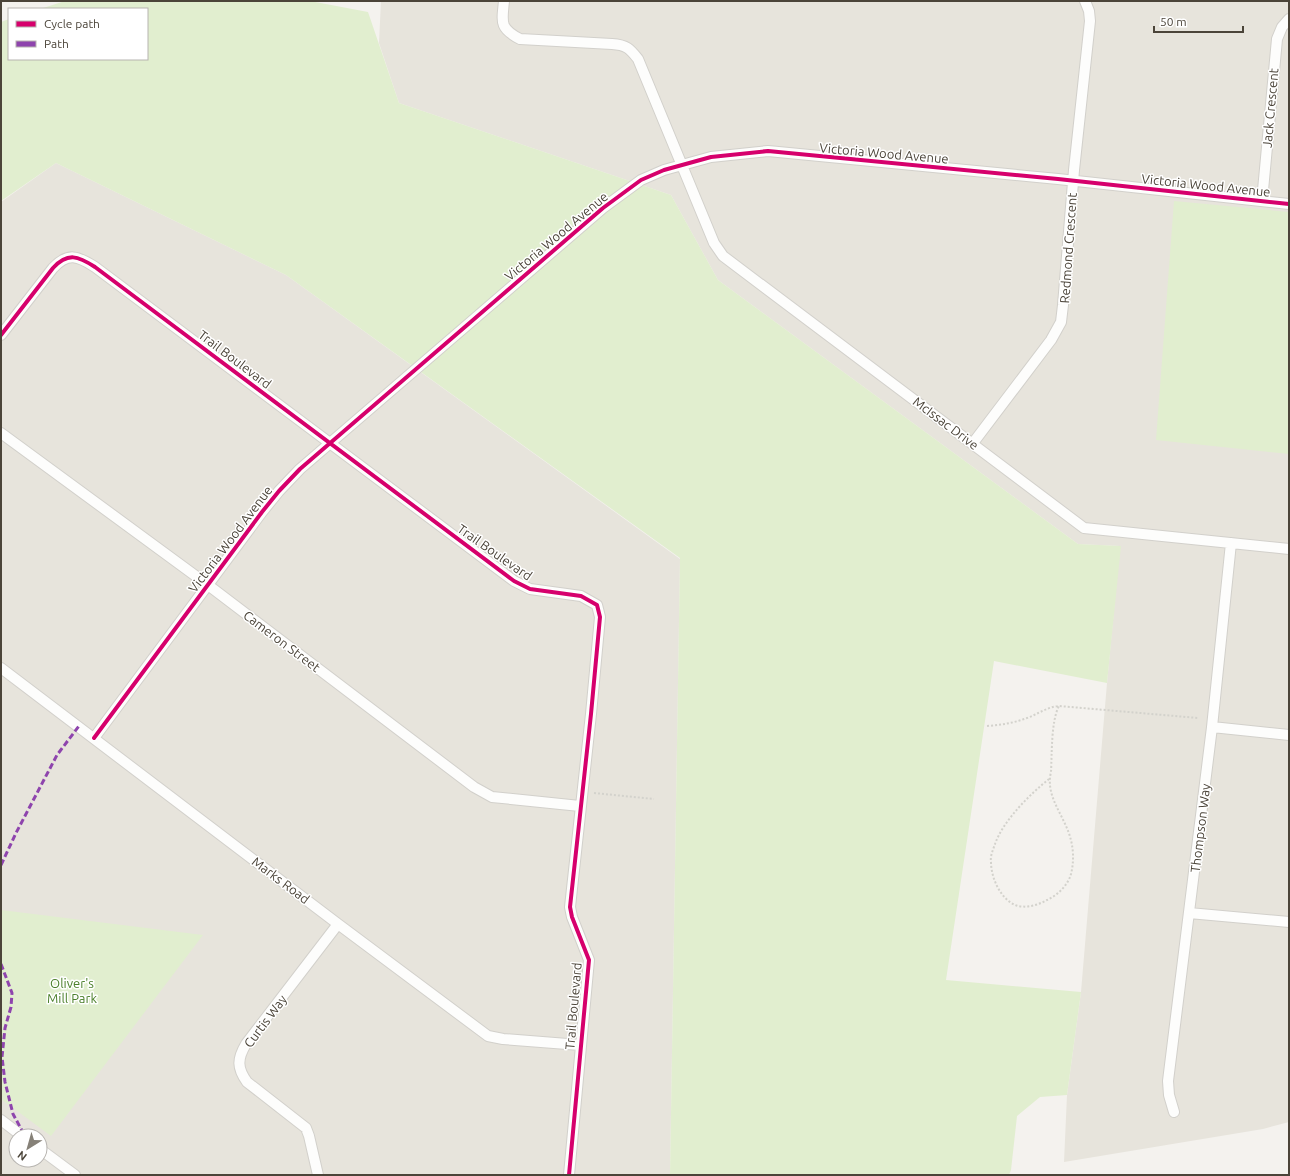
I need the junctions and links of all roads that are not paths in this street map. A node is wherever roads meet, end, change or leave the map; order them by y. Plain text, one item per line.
1 (504, 1) edge
2 (1086, 1) edge
3 (1289, 19) edge
4 (682, 165) junction
5 (1073, 180) junction
6 (1262, 201) junction
7 (1289, 204) edge
8 (1, 335) edge
9 (1, 433) edge
10 (330, 442) junction
11 (973, 443) junction
12 (1231, 543) junction
13 (1289, 548) edge
14 (208, 585) junction
15 (1, 668) edge
16 (1212, 727) junction
17 (1289, 735) edge
18 (94, 738) junction
19 (580, 806) junction
20 (1189, 913) junction
21 (1289, 922) edge
22 (338, 924) junction
23 (580, 1045) junction
24 (1174, 1112) dead end
25 (1, 1120) edge
26 (12, 1128) edge
27 (48, 1155) edge
28 (75, 1175) edge
29 (318, 1175) edge
30 (569, 1175) edge

1 - 4 street
2 - 5 street, Redmond Crescent
3 - 6 street, Jack Crescent
4 - 5 street, Victoria Wood Avenue
4 - 10 street, Victoria Wood Avenue
4 - 11 street, McIssac Drive
5 - 6 street, Victoria Wood Avenue
5 - 11 street, Redmond Crescent
6 - 7 street, Victoria Wood Avenue
8 - 10 street, Trail Boulevard
9 - 14 street, Cameron Street
10 - 14 street, Victoria Wood Avenue
10 - 19 street, Trail Boulevard
11 - 12 street, McIssac Drive
12 - 13 street, McIssac Drive
12 - 16 street, Thompson Way
14 - 18 street, Victoria Wood Avenue
14 - 19 street, Cameron Street
15 - 18 street, Marks Road
16 - 17 street
16 - 20 street, Thompson Way
18 - 22 street, Marks Road
19 - 23 street, Trail Boulevard
20 - 21 street
20 - 24 street, Thompson Way
22 - 23 street, Marks Road
22 - 29 street, Curtis Way
23 - 30 street, Trail Boulevard
25 - 26 street
27 - 28 street

